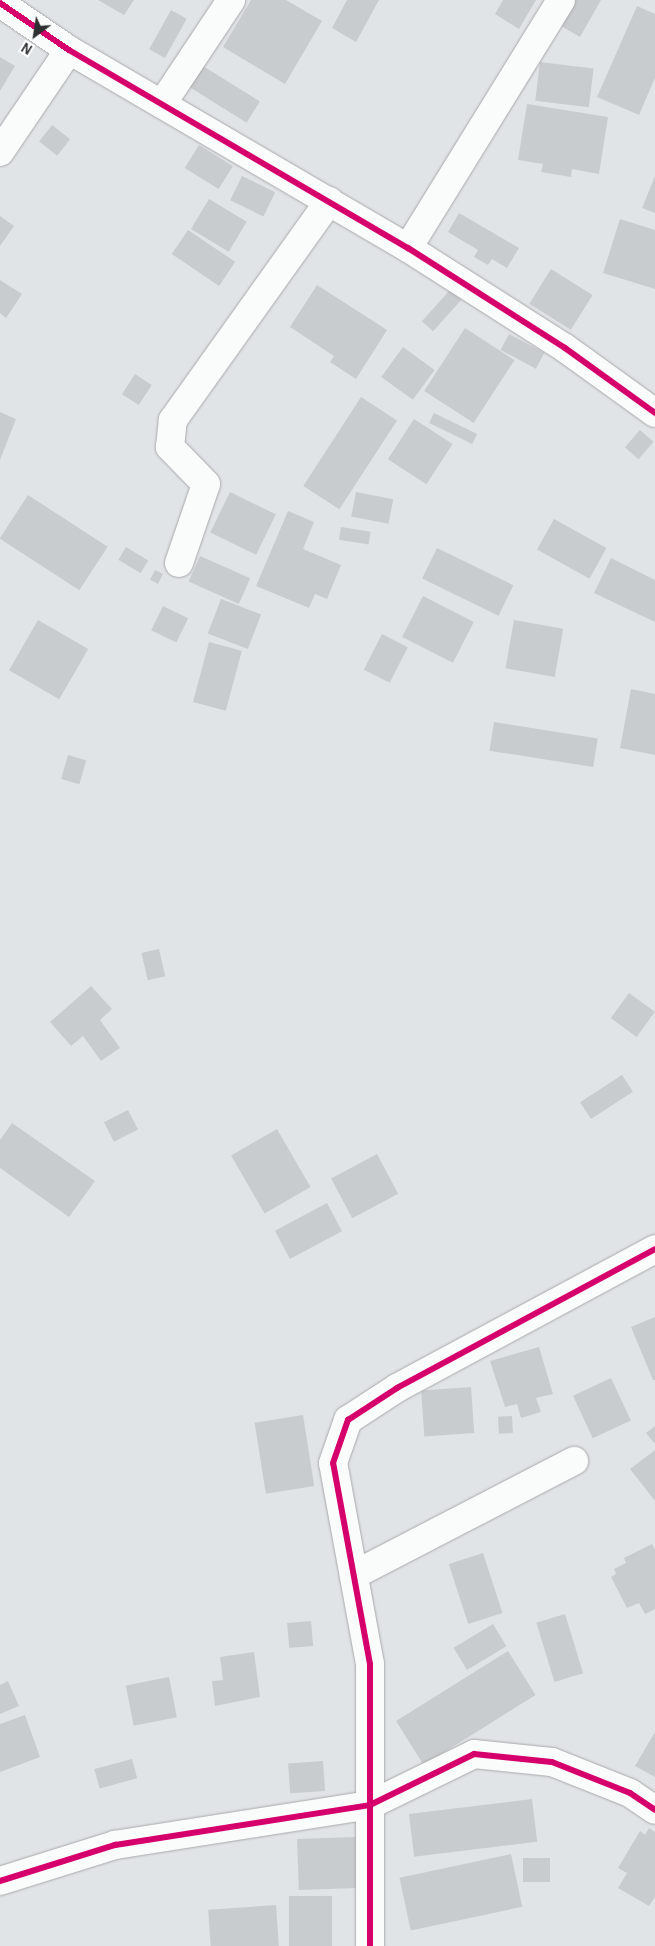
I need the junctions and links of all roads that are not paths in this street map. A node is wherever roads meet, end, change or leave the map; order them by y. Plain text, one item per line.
1 (231, 0) edge
2 (562, 0) edge
3 (0, 3) edge
4 (69, 50) junction
5 (162, 104) junction
6 (0, 152) edge
7 (329, 201) junction
8 (408, 248) junction
9 (654, 411) edge
10 (178, 563) dead end
11 (655, 1249) edge
12 (574, 1461) dead end
13 (354, 1575) junction
14 (370, 1805) junction
15 (655, 1810) edge
16 (0, 1881) edge
17 (370, 1946) edge

1 - 5 street
2 - 8 street
3 - 4 street
4 - 5 street
4 - 6 street
5 - 7 street
7 - 8 street
7 - 10 street
8 - 9 street
11 - 13 street
12 - 13 street
13 - 14 street
14 - 15 street
14 - 16 street
14 - 17 street

